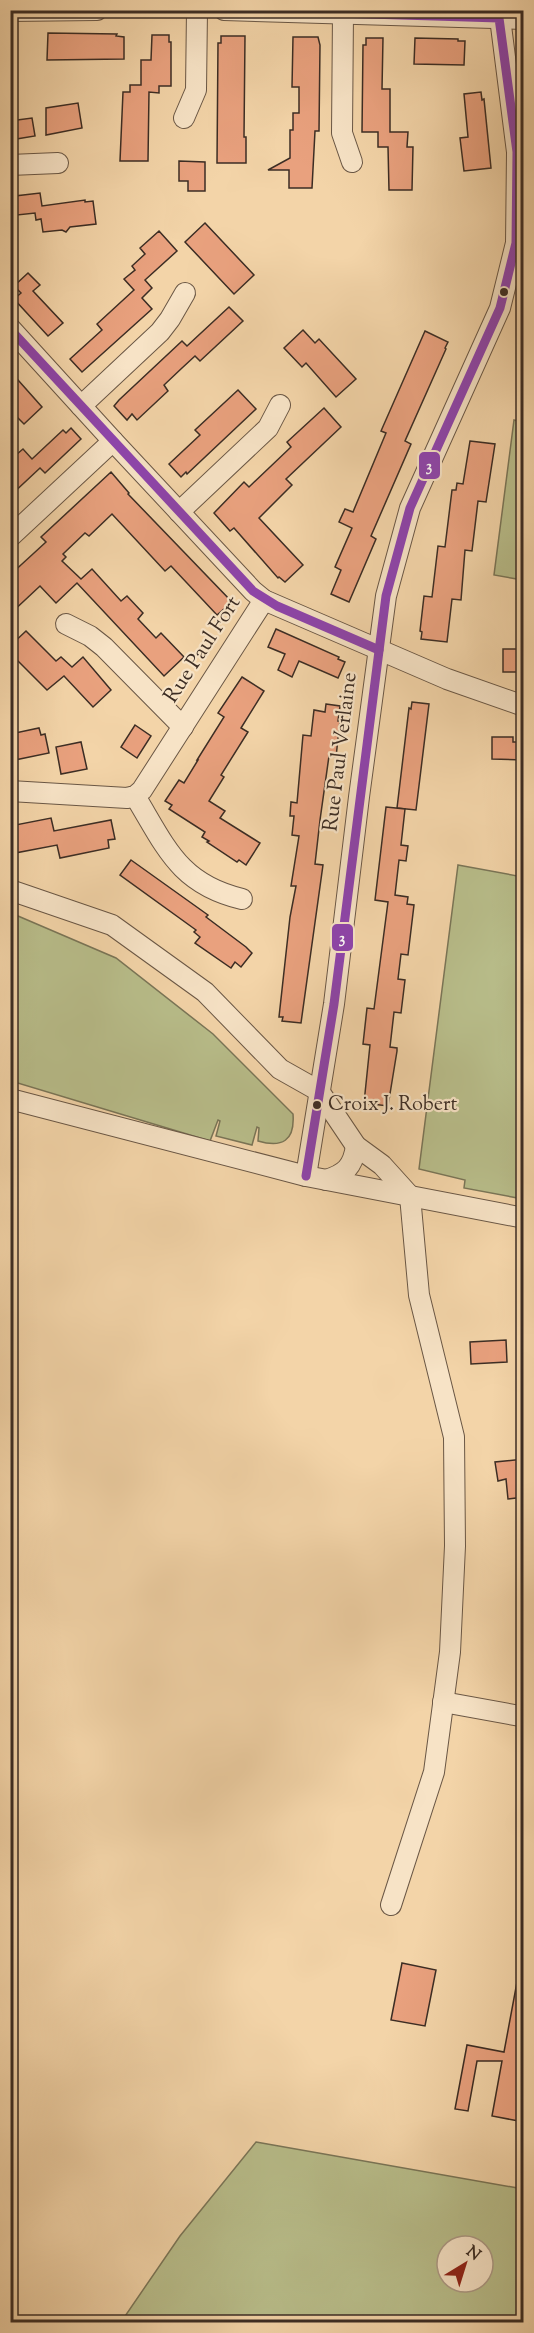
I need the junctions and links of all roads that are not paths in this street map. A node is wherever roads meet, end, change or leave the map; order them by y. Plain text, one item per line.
1 (97, 10) edge
2 (196, 10) edge
3 (224, 10) edge
4 (10, 11) edge
5 (343, 13) junction
6 (499, 14) edge
7 (524, 19) edge
8 (184, 118) dead end
9 (352, 162) dead end
10 (58, 164) dead end
11 (10, 165) edge
12 (186, 293) dead end
13 (10, 328) edge
14 (280, 405) dead end
15 (81, 406) junction
16 (113, 441) junction
17 (179, 512) junction
18 (10, 537) edge
19 (264, 600) junction
20 (66, 624) dead end
21 (379, 650) junction
22 (524, 706) edge
23 (183, 727) junction
24 (10, 791) edge
25 (135, 796) junction
26 (10, 890) edge
27 (242, 899) dead end
28 (319, 1091) junction
29 (10, 1099) edge
30 (356, 1146) junction
31 (306, 1176) junction
32 (326, 1180) junction
33 (410, 1196) junction
34 (524, 1218) edge
35 (443, 1702) junction
36 (520, 1716) dead end
37 (391, 1905) dead end

1 - 4 street
2 - 8 street
3 - 5 street
5 - 6 street
5 - 9 street
6 - 7 street
6 - 21 street, Rue Paul Verlaine
10 - 11 street
12 - 15 street
13 - 15 street
14 - 17 street
15 - 16 street
16 - 17 street
16 - 18 street
17 - 19 street
19 - 21 street
19 - 23 street, Rue Paul Fort
20 - 23 street, Rue Paul Fort
21 - 22 street
21 - 28 street, Rue Paul Verlaine
23 - 25 street, Rue Paul Fort
24 - 25 street
25 - 27 street
26 - 28 street
28 - 30 street
28 - 31 street, Rue Paul Verlaine
29 - 31 street
30 - 32 street
30 - 33 street
31 - 32 street
32 - 33 street
33 - 34 street
33 - 35 street
35 - 36 street
35 - 37 street

